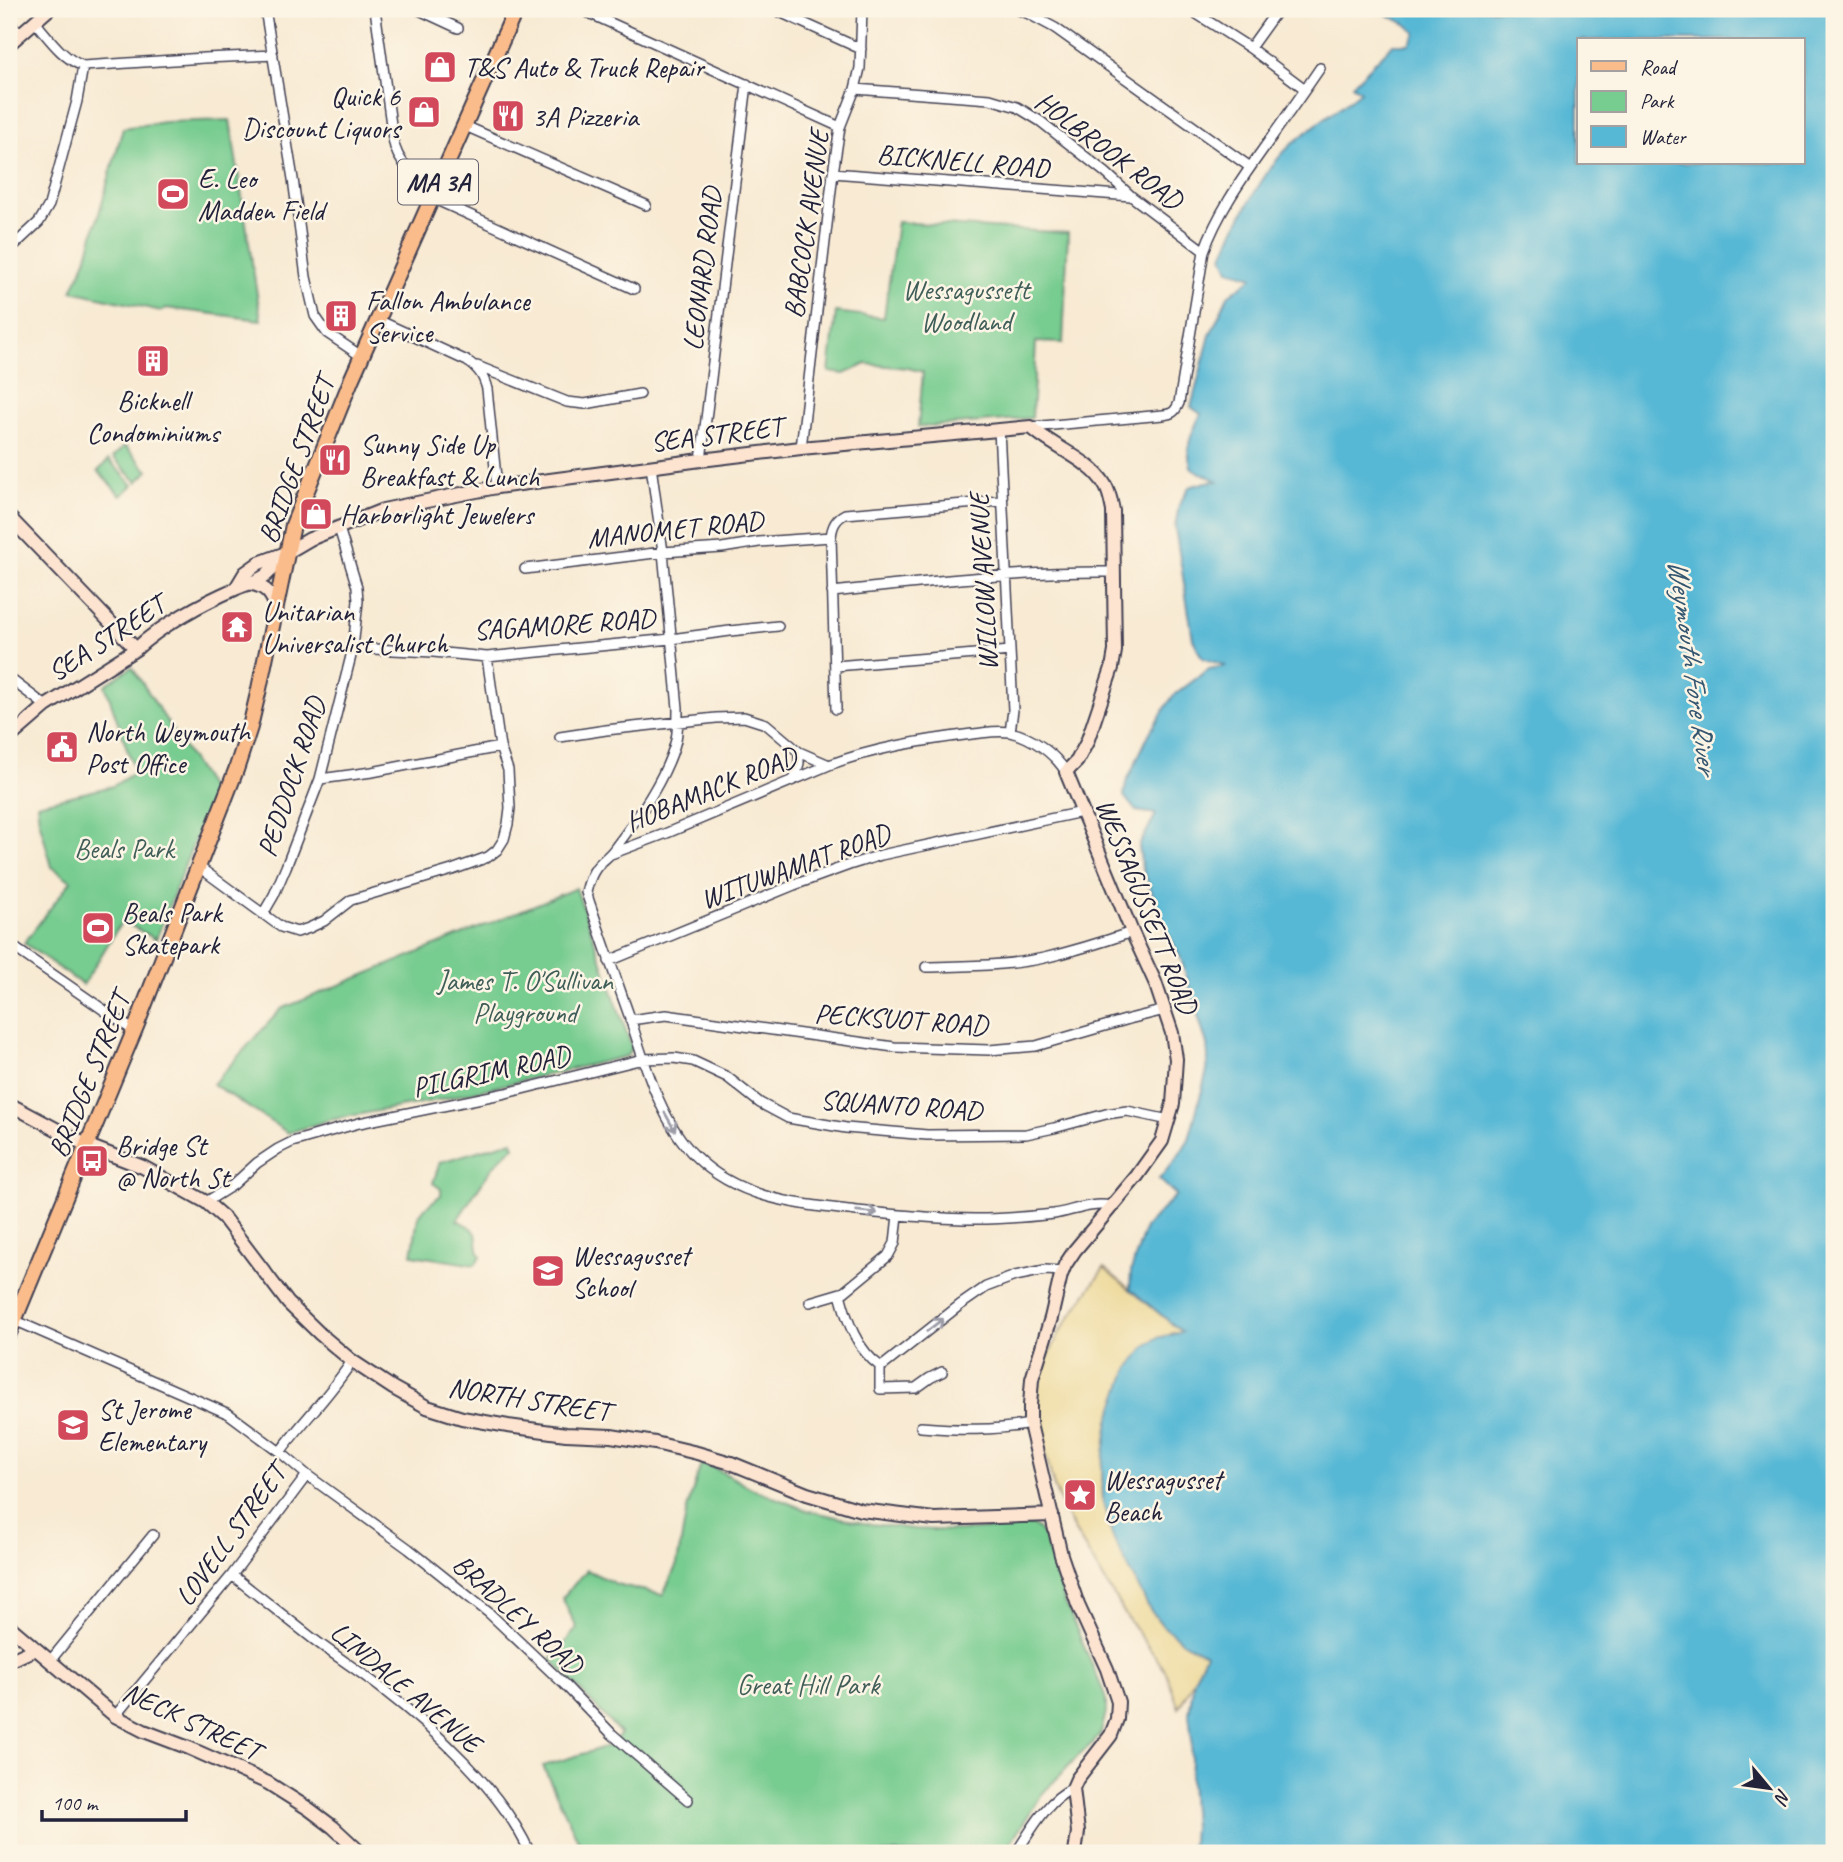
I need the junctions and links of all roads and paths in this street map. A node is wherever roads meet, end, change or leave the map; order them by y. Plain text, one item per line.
1 (49, 9) edge
2 (265, 9) edge
3 (375, 9) edge
4 (417, 9) edge
5 (516, 9) edge
6 (580, 9) edge
7 (773, 9) edge
8 (862, 9) edge
9 (1016, 9) edge
10 (1189, 9) edge
11 (1278, 9) edge
12 (1038, 13) edge
13 (9, 22) edge
14 (34, 22) junction
15 (458, 28) dead end
16 (20, 35) junction
17 (9, 44) edge
18 (1250, 48) junction
19 (861, 49) junction
20 (273, 55) junction
21 (83, 66) junction
22 (1320, 68) dead end
23 (747, 84) junction
24 (855, 89) junction
25 (1306, 89) junction
26 (463, 125) junction
27 (840, 127) junction
28 (1250, 167) junction
29 (833, 173) junction
30 (434, 193) junction
31 (1131, 196) junction
32 (646, 205) dead end
33 (9, 250) edge
34 (1204, 251) junction
35 (635, 289) dead end
36 (378, 320) junction
37 (362, 356) junction
38 (472, 364) junction
39 (640, 394) dead end
40 (1031, 426) junction
41 (999, 429) junction
42 (801, 448) junction
43 (701, 460) junction
44 (651, 466) junction
45 (497, 487) junction
46 (1001, 501) junction
47 (9, 517) edge
48 (338, 528) junction
49 (831, 537) junction
50 (663, 552) junction
51 (286, 553) junction
52 (525, 569) dead end
53 (1113, 572) junction
54 (1006, 575) junction
55 (252, 584) junction
56 (236, 588) junction
57 (832, 593) junction
58 (276, 608) junction
59 (778, 626) dead end
60 (671, 639) junction
61 (353, 648) junction
62 (136, 649) junction
63 (1010, 651) junction
64 (487, 657) junction
65 (836, 666) junction
66 (9, 678) edge
67 (46, 706) junction
68 (836, 709) dead end
69 (678, 722) junction
70 (1010, 732) junction
71 (560, 737) dead end
72 (9, 738) edge
73 (500, 747) junction
74 (799, 752) junction
75 (829, 765) junction
76 (1066, 772) junction
77 (794, 778) junction
78 (320, 779) junction
79 (1082, 812) junction
80 (611, 854) junction
81 (199, 867) junction
82 (263, 914) junction
83 (1132, 932) junction
84 (9, 944) edge
85 (610, 961) junction
86 (926, 967) dead end
87 (1165, 1010) junction
88 (630, 1020) junction
89 (134, 1031) junction
90 (643, 1059) junction
91 (9, 1104) edge
92 (1169, 1120) junction
93 (86, 1145) junction
94 (206, 1202) junction
95 (1111, 1206) junction
96 (898, 1215) junction
97 (1062, 1271) junction
98 (840, 1294) junction
99 (810, 1301) dead end
100 (12, 1326) edge
101 (352, 1361) junction
102 (880, 1366) junction
103 (942, 1372) dead end
104 (1030, 1424) junction
105 (921, 1427) dead end
106 (280, 1452) junction
107 (307, 1475) junction
108 (1052, 1515) junction
109 (153, 1535) dead end
110 (232, 1575) junction
111 (9, 1626) edge
112 (35, 1649) junction
113 (9, 1661) edge
114 (50, 1661) junction
115 (116, 1716) junction
116 (1073, 1788) junction
117 (688, 1800) dead end
118 (361, 1853) edge
119 (530, 1853) edge
120 (1016, 1853) edge
121 (1074, 1853) edge

1 - 14 street
2 - 20 street
3 - 30 street
4 - 15 street
5 - 26 main road, BRIDGE STREET / MA 3A
6 - 23 street
7 - 19 street
8 - 19 street, BABCOCK AVENUE
9 - 12 street
10 - 18 street
11 - 18 street
12 - 28 street
13 - 16 street
14 - 16 street
14 - 21 street
16 - 17 street
18 - 25 street
19 - 24 street, BABCOCK AVENUE
20 - 21 street
20 - 37 street
21 - 33 street
22 - 25 street
23 - 27 street
23 - 43 street, LEONARD ROAD
24 - 27 street, BABCOCK AVENUE
24 - 31 street, HOLBROOK ROAD
25 - 28 street
26 - 30 main road, BRIDGE STREET / MA 3A
26 - 32 street
27 - 29 street, BABCOCK AVENUE
28 - 34 street
29 - 31 street, BICKNELL ROAD
29 - 42 street, BABCOCK AVENUE
30 - 35 street
30 - 36 main road, BRIDGE STREET / MA 3A
31 - 34 street, HOLBROOK ROAD
34 - 40 street, SEA STREET
36 - 37 main road, BRIDGE STREET / MA 3A
36 - 38 street
37 - 51 main road, BRIDGE STREET / MA 3A
38 - 39 street
38 - 45 street
40 - 41 street, SEA STREET
40 - 53 street
41 - 42 street, SEA STREET
41 - 46 street, WILLOW AVENUE
42 - 43 street, SEA STREET
43 - 44 street, SEA STREET
44 - 45 street, SEA STREET
44 - 50 street
45 - 48 street, SEA STREET
46 - 49 street
46 - 54 street, WILLOW AVENUE
47 - 62 street
48 - 51 street, SEA STREET
48 - 61 street, PEDDOCK ROAD
49 - 50 street, MANOMET ROAD
49 - 57 street
50 - 52 street, MANOMET ROAD
50 - 60 street
51 - 55 street, SEA STREET
51 - 56 street, SEA STREET
51 - 58 main road, BRIDGE STREET / MA 3A
53 - 54 street
53 - 76 street
54 - 57 street
54 - 63 street, WILLOW AVENUE
55 - 56 street, SEA STREET
55 - 58 street
56 - 62 street, SEA STREET
57 - 65 street
58 - 81 main road, BRIDGE STREET / MA 3A
59 - 60 street, SAGAMORE ROAD
60 - 64 street, SAGAMORE ROAD
60 - 69 street
61 - 64 street, SAGAMORE ROAD
61 - 78 street, PEDDOCK ROAD
62 - 67 street, SEA STREET
63 - 65 street
63 - 70 street, WILLOW AVENUE
64 - 73 street
65 - 68 street
66 - 67 street
67 - 72 street, SEA STREET
69 - 71 street
69 - 74 street
69 - 80 street
70 - 75 street, WESSAGUSSETT ROAD
70 - 76 street, WESSAGUSSETT ROAD
73 - 78 street
73 - 82 street
74 - 75 street
74 - 77 street
75 - 77 street, HOBAMACK ROAD
76 - 79 street, WESSAGUSSETT ROAD
77 - 80 street, HOBAMACK ROAD
78 - 82 street, PEDDOCK ROAD
79 - 83 street, WESSAGUSSETT ROAD
79 - 85 street, WITUWAMAT ROAD
80 - 85 street
81 - 82 street
81 - 89 main road, BRIDGE STREET / MA 3A
83 - 86 street
83 - 87 street, WESSAGUSSETT ROAD
84 - 89 street
85 - 88 street
87 - 88 street, PECKSUOT ROAD
87 - 92 street, WESSAGUSSETT ROAD
88 - 90 street
89 - 93 main road, BRIDGE STREET / MA 3A
90 - 92 street, SQUANTO ROAD
90 - 94 street, PILGRIM ROAD
90 -> 96 street
91 - 93 street, NORTH STREET
92 - 95 street, WESSAGUSSETT ROAD
93 - 94 street, NORTH STREET
93 - 100 main road, BRIDGE STREET / MA 3A
94 - 101 street, NORTH STREET
95 - 96 street
95 - 97 street, WESSAGUSSETT ROAD
96 - 98 street
102 -> 97 street
97 - 104 street, WESSAGUSSETT ROAD
98 - 99 street
98 - 102 street
100 - 106 street, LOVELL STREET
101 - 106 street
101 - 108 street, NORTH STREET
102 - 103 street
104 - 105 street
104 - 108 street, WESSAGUSSETT ROAD
106 - 107 street, LOVELL STREET
107 - 110 street, LOVELL STREET
107 - 117 street, BRADLEY ROAD
108 - 116 street, WESSAGUSSETT ROAD
109 - 114 street
110 - 115 street, LOVELL STREET
110 - 119 street, LINDALE AVENUE
111 - 112 street, NECK STREET
112 - 113 street
112 - 114 street, NECK STREET
114 - 115 street, NECK STREET
115 - 118 street, NECK STREET
116 - 120 street
116 - 121 street

